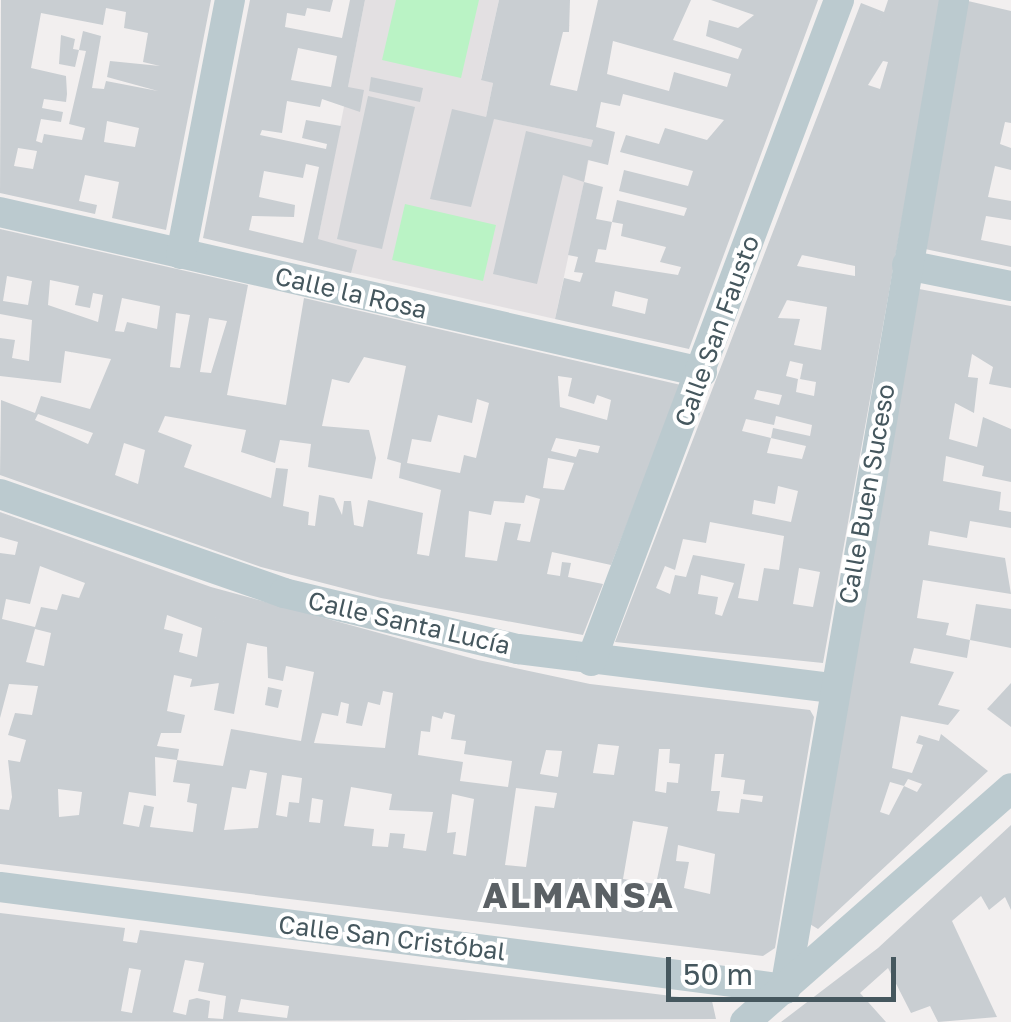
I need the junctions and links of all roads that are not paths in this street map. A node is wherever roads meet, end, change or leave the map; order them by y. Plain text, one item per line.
1 (230, 0) edge
2 (839, 0) edge
3 (954, 0) edge
4 (0, 212) edge
5 (181, 254) junction
6 (907, 266) junction
7 (1011, 286) edge
8 (702, 372) junction
9 (0, 494) edge
10 (591, 661) junction
11 (833, 688) junction
12 (1011, 788) edge
13 (0, 887) edge
14 (784, 990) junction
15 (745, 1022) edge

1 - 5 street
2 - 8 street, Calle San Fausto
3 - 6 street, Calle Buen Suceso
4 - 5 street, Calle la Rosa
5 - 8 street, Calle la Rosa
6 - 7 street
6 - 11 street, Calle Buen Suceso
8 - 10 street, Calle San Fausto
9 - 10 street, Calle Santa Lucía
10 - 11 street, Calle Santa Lucía
11 - 14 street, Calle Buen Suceso
12 - 14 street
13 - 14 street, Calle San Cristóbal
14 - 15 street

